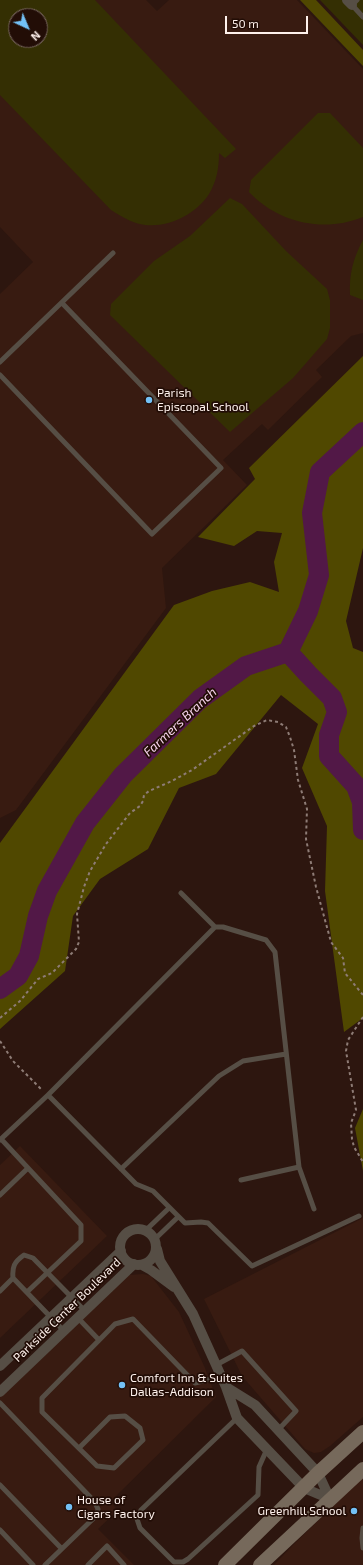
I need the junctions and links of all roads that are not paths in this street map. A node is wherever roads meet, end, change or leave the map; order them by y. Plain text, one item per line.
1 (352, 2) edge
2 (363, 17) edge
3 (113, 253) dead end
4 (62, 303) junction
5 (0, 362) edge
6 (0, 375) edge
7 (181, 893) dead end
8 (215, 927) junction
9 (286, 1054) junction
10 (48, 1095) junction
11 (0, 1140) edge
12 (299, 1167) junction
13 (28, 1168) junction
14 (121, 1169) junction
15 (241, 1180) dead end
16 (0, 1195) edge
17 (169, 1208) junction
18 (314, 1209) dead end
19 (178, 1216) junction
20 (359, 1216) dead end
21 (146, 1230) junction
22 (156, 1244) junction
23 (121, 1251) junction
24 (138, 1265) junction
25 (47, 1272) junction
26 (13, 1278) junction
27 (177, 1289) junction
28 (0, 1291) edge
29 (27, 1292) junction
30 (72, 1298) junction
31 (81, 1314) junction
32 (51, 1318) junction
33 (64, 1331) junction
34 (99, 1340) junction
35 (216, 1365) junction
36 (0, 1366) edge
37 (221, 1376) junction
38 (226, 1387) junction
39 (1, 1388) edge
40 (0, 1402) edge
41 (237, 1418) junction
42 (278, 1430) junction
43 (363, 1432) edge
44 (79, 1448) junction
45 (267, 1449) junction
46 (363, 1469) edge
47 (318, 1473) junction
48 (0, 1486) edge
49 (304, 1488) junction
50 (330, 1499) junction
51 (363, 1528) edge
52 (0, 1530) edge
53 (61, 1548) junction
54 (363, 1548) edge
55 (32, 1565) edge
56 (44, 1565) edge
57 (88, 1565) edge
58 (124, 1565) edge
59 (225, 1565) edge
60 (260, 1565) edge

1 - 2 lane
3 - 4 lane
4 - 5 lane
4 - 6 lane
7 - 8 lane
8 - 9 lane
8 - 10 lane
9 - 12 lane
9 - 14 lane
10 - 11 lane
10 - 14 lane
11 - 13 lane
12 - 15 lane
12 - 18 lane
13 - 16 lane
13 - 25 lane
14 - 17 lane
17 - 19 lane
17 - 21 lane
19 - 20 lane
19 - 22 lane
21 - 22 street
21 - 23 street
22 - 24 street
22 - 27 street
23 - 24 street
23 - 30 street, Parkside Center Boulevard
24 - 27 street
24 - 31 street, Parkside Center Boulevard
25 - 26 lane
25 - 29 lane
25 - 30 lane
26 - 28 lane
26 - 29 lane
27 - 35 street
29 - 32 lane
30 - 31 lane
30 - 32 street, Parkside Center Boulevard
31 - 33 street, Parkside Center Boulevard
31 - 34 lane
32 - 33 lane
32 - 36 street, Parkside Center Boulevard
33 - 39 street, Parkside Center Boulevard
34 - 37 lane
34 - 44 lane
35 - 37 street
35 - 42 lane
37 - 38 street
38 - 41 street
38 - 42 street
40 - 53 lane
41 - 45 street
41 - 45 lane
42 - 47 street
43 - 47 main road
44 - 44 lane
45 - 49 street
46 - 50 main road
47 - 49 main road
47 - 50 street
48 - 53 lane
49 - 50 street
49 - 59 main road
50 - 60 main road
51 - 54 lane
52 - 55 lane
53 - 56 lane
57 - 58 lane

